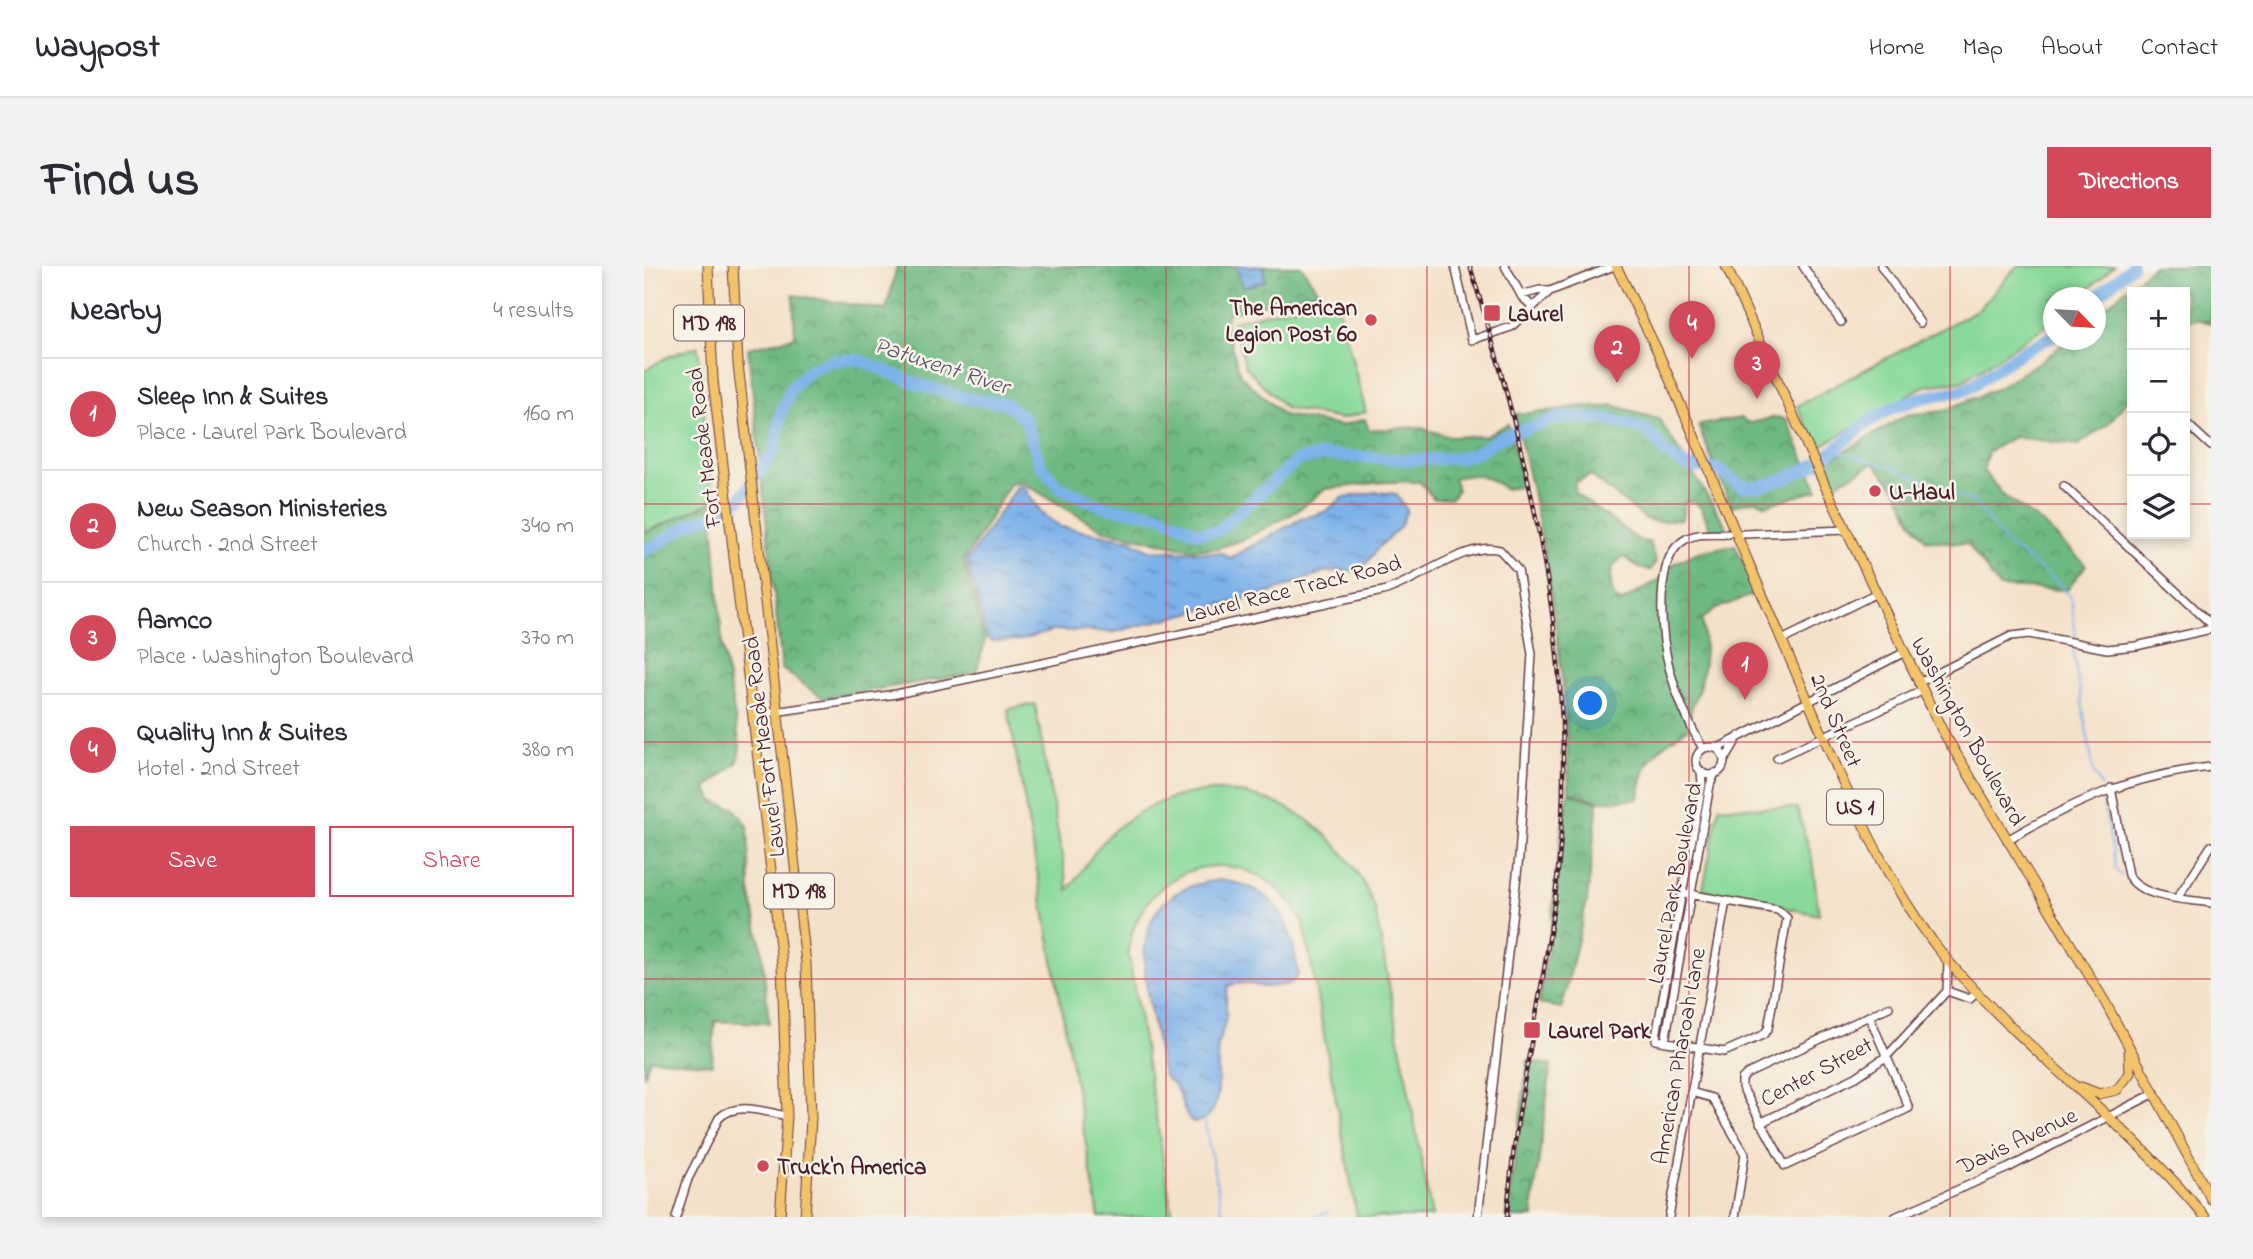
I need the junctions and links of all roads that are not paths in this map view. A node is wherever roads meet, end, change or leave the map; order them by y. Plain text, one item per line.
1 (708, 266) edge
2 (733, 266) edge
3 (1455, 266) edge
4 (1506, 266) edge
5 (1615, 266) edge
6 (1726, 266) edge
7 (1803, 266) edge
8 (1881, 266) edge
9 (1548, 292) junction
10 (1521, 295) junction
11 (1532, 306) junction
12 (1841, 322) dead end
13 (1920, 323) dead end
14 (2190, 427) edge
15 (2211, 446) edge
16 (2064, 486) dead end
17 (1846, 530) junction
18 (1728, 534) dead end
19 (1743, 534) dead end
20 (761, 565) joint
21 (738, 583) joint
22 (1875, 594) junction
23 (2211, 627) edge
24 (1782, 640) junction
25 (1903, 653) junction
26 (1920, 687) junction
27 (1808, 701) junction
28 (778, 712) junction
29 (754, 715) junction
30 (1739, 736) junction
31 (1823, 736) junction
32 (1713, 747) junction
33 (1703, 749) junction
34 (1777, 758) dead end
35 (1724, 761) junction
36 (2211, 767) edge
37 (1701, 771) junction
38 (1715, 773) junction
39 (2111, 788) junction
40 (2007, 840) junction
41 (2211, 846) edge
42 (1686, 894) junction
43 (2179, 897) junction
44 (1726, 901) junction
45 (2211, 903) edge
46 (1948, 961) junction
47 (1947, 991) junction
48 (1977, 992) junction
49 (1889, 1007) dead end
50 (1869, 1016) junction
51 (1665, 1042) junction
52 (2129, 1046) junction
53 (1700, 1049) junction
54 (1887, 1056) junction
55 (2073, 1084) junction
56 (1691, 1092) junction
57 (2155, 1094) junction
58 (787, 1116) junction
59 (2110, 1117) junction
60 (1760, 1123) junction
61 (2211, 1199) edge
62 (676, 1217) edge
63 (780, 1217) edge
64 (804, 1217) edge
65 (1478, 1217) edge
66 (1669, 1217) edge
67 (1735, 1217) edge
68 (1895, 1217) edge
69 (2205, 1217) edge

1 - 21 main road, Fort Meade Road / MD 198
2 - 20 main road, Fort Meade Road / MD 198
3 - 11 street
4 - 10 street
5 - 9 street
5 - 24 main road, 2nd Street / US 1
6 - 17 main road, Washington Boulevard
7 - 12 street
8 - 13 street
9 - 10 street
9 - 11 street
10 - 11 street
14 - 15 street
16 - 23 street
17 - 19 street
17 - 22 main road, Washington Boulevard
18 - 33 street
20 - 28 main road, Laurel Fort Meade Road / MD 198
21 - 29 main road, Laurel Fort Meade Road / MD 198
22 - 24 street
22 - 25 main road, Washington Boulevard
23 - 26 street
24 - 27 main road, 2nd Street / US 1
25 - 26 main road, Washington Boulevard
25 - 27 street
26 - 31 street
26 - 40 main road, Washington Boulevard
27 - 30 street
27 - 31 main road, 2nd Street / US 1
28 - 29 street, Laurel Race Track Road
28 - 64 main road, Laurel Fort Meade Road / MD 198
28 - 65 street, Laurel Race Track Road
29 - 58 main road, Laurel Fort Meade Road / MD 198
30 - 32 street
30 - 35 street, Laurel Park Boulevard
31 - 34 street
31 - 46 main road, 2nd Street / US 1
32 - 33 street
32 - 35 street, Laurel Park Boulevard
33 - 37 street, Laurel Park Boulevard
35 - 38 street, Laurel Park Boulevard
36 - 39 street
37 - 38 street, Laurel Park Boulevard
37 - 42 street, Laurel Park Boulevard
38 - 42 street, Laurel Park Boulevard
39 - 40 street
39 - 43 street
40 - 52 main road, Washington Boulevard
41 - 43 street
42 - 44 street
42 - 51 street, Laurel Park Boulevard
42 - 51 street, Laurel Park Boulevard
43 - 45 street
44 - 53 street, American Pharoah Lane
44 - 53 street
46 - 47 street
46 - 48 main road, 2nd Street / US 1
47 - 48 street
47 - 54 street, Center Street
48 - 55 main road, 2nd Street / US 1
49 - 50 street
50 - 54 street
50 - 60 street
51 - 53 street
52 - 55 main road
52 - 57 main road, Washington Boulevard
53 - 56 street, American Pharoah Lane
54 - 60 street, Center Street
54 - 60 street
55 - 59 main road, 2nd Street / US 1
56 - 66 street, American Pharoah Lane
56 - 67 street
57 - 59 street, Davis Avenue
57 - 61 main road, Washington Boulevard
58 - 62 street
58 - 63 main road, Laurel Fort Meade Road / MD 198
59 - 68 street, Davis Avenue
59 - 69 main road, 2nd Street / US 1

